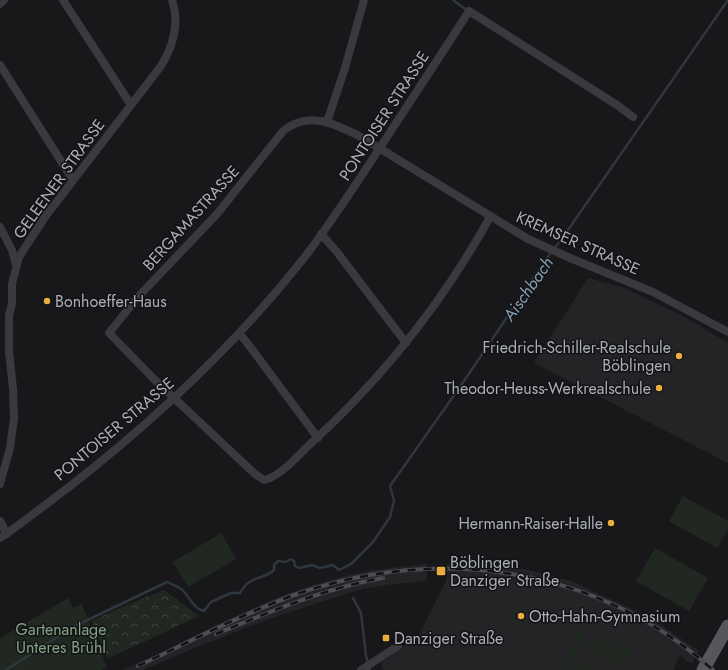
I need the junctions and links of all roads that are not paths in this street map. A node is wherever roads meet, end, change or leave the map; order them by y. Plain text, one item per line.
1 (63, 0) edge
2 (172, 0) edge
3 (364, 0) edge
4 (0, 65) edge
5 (131, 105) junction
6 (633, 117) dead end
7 (328, 122) junction
8 (380, 148) junction
9 (73, 180) junction
10 (490, 217) junction
11 (0, 227) edge
12 (321, 234) junction
13 (16, 265) junction
14 (728, 332) edge
15 (239, 333) junction
16 (406, 343) junction
17 (174, 398) junction
18 (318, 438) junction
19 (0, 484) edge
20 (0, 521) edge
21 (7, 534) junction
22 (0, 538) edge
23 (728, 626) edge
24 (398, 646) dead end
25 (364, 668) edge
26 (703, 670) edge

1 - 5 street
2 - 5 street, GELEENER STRASSE
3 - 7 street
4 - 9 street
5 - 9 street, GELEENER STRASSE
6 - 8 street, PONTOISER STRASSE
7 - 8 street, BERGAMASTRASSE
7 - 17 street, BERGAMASTRASSE
8 - 10 street, KREMSER STRASSE
8 - 12 street, PONTOISER STRASSE
9 - 13 street, GELEENER STRASSE
10 - 14 street, KREMSER STRASSE
10 - 16 street
11 - 13 street
12 - 15 street, PONTOISER STRASSE
12 - 16 street
13 - 19 street, GELEENER STRASSE
15 - 17 street, PONTOISER STRASSE
15 - 18 street
16 - 18 street
17 - 18 street
17 - 21 street, PONTOISER STRASSE
20 - 21 street
21 - 22 street, PONTOISER STRASSE
23 - 26 main road
24 - 25 street

